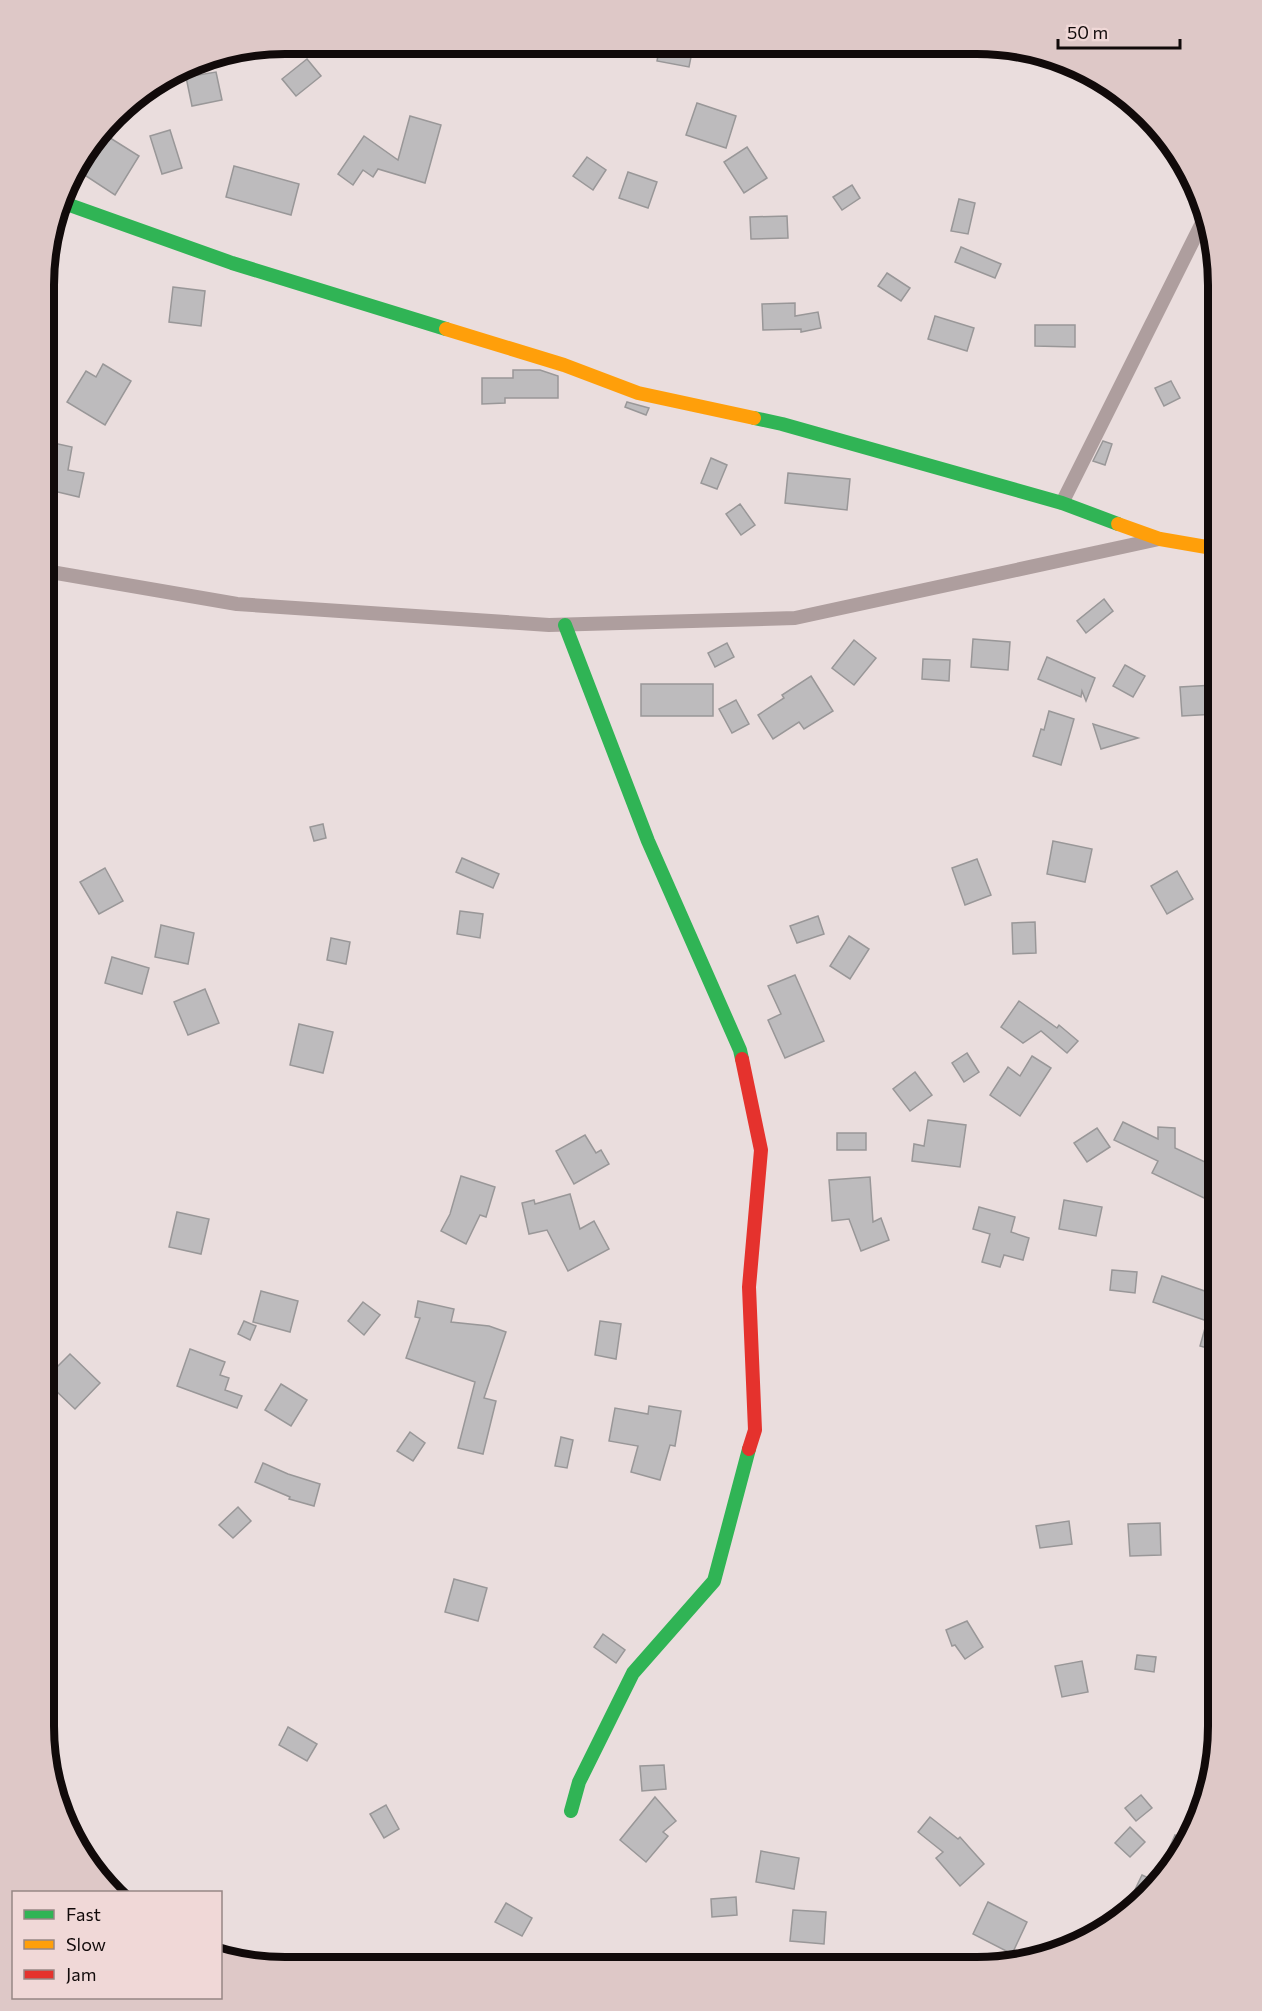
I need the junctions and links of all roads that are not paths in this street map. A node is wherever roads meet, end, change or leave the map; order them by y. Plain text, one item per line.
1 (69, 205) edge
2 (1200, 226) edge
3 (1062, 503) junction
4 (1160, 539) junction
5 (1208, 547) edge
6 (54, 573) edge
7 (565, 625) junction
8 (570, 1810) dead end

1 - 3 street
2 - 3 street
3 - 4 street
4 - 5 street
4 - 7 street
6 - 7 street
7 - 8 street

